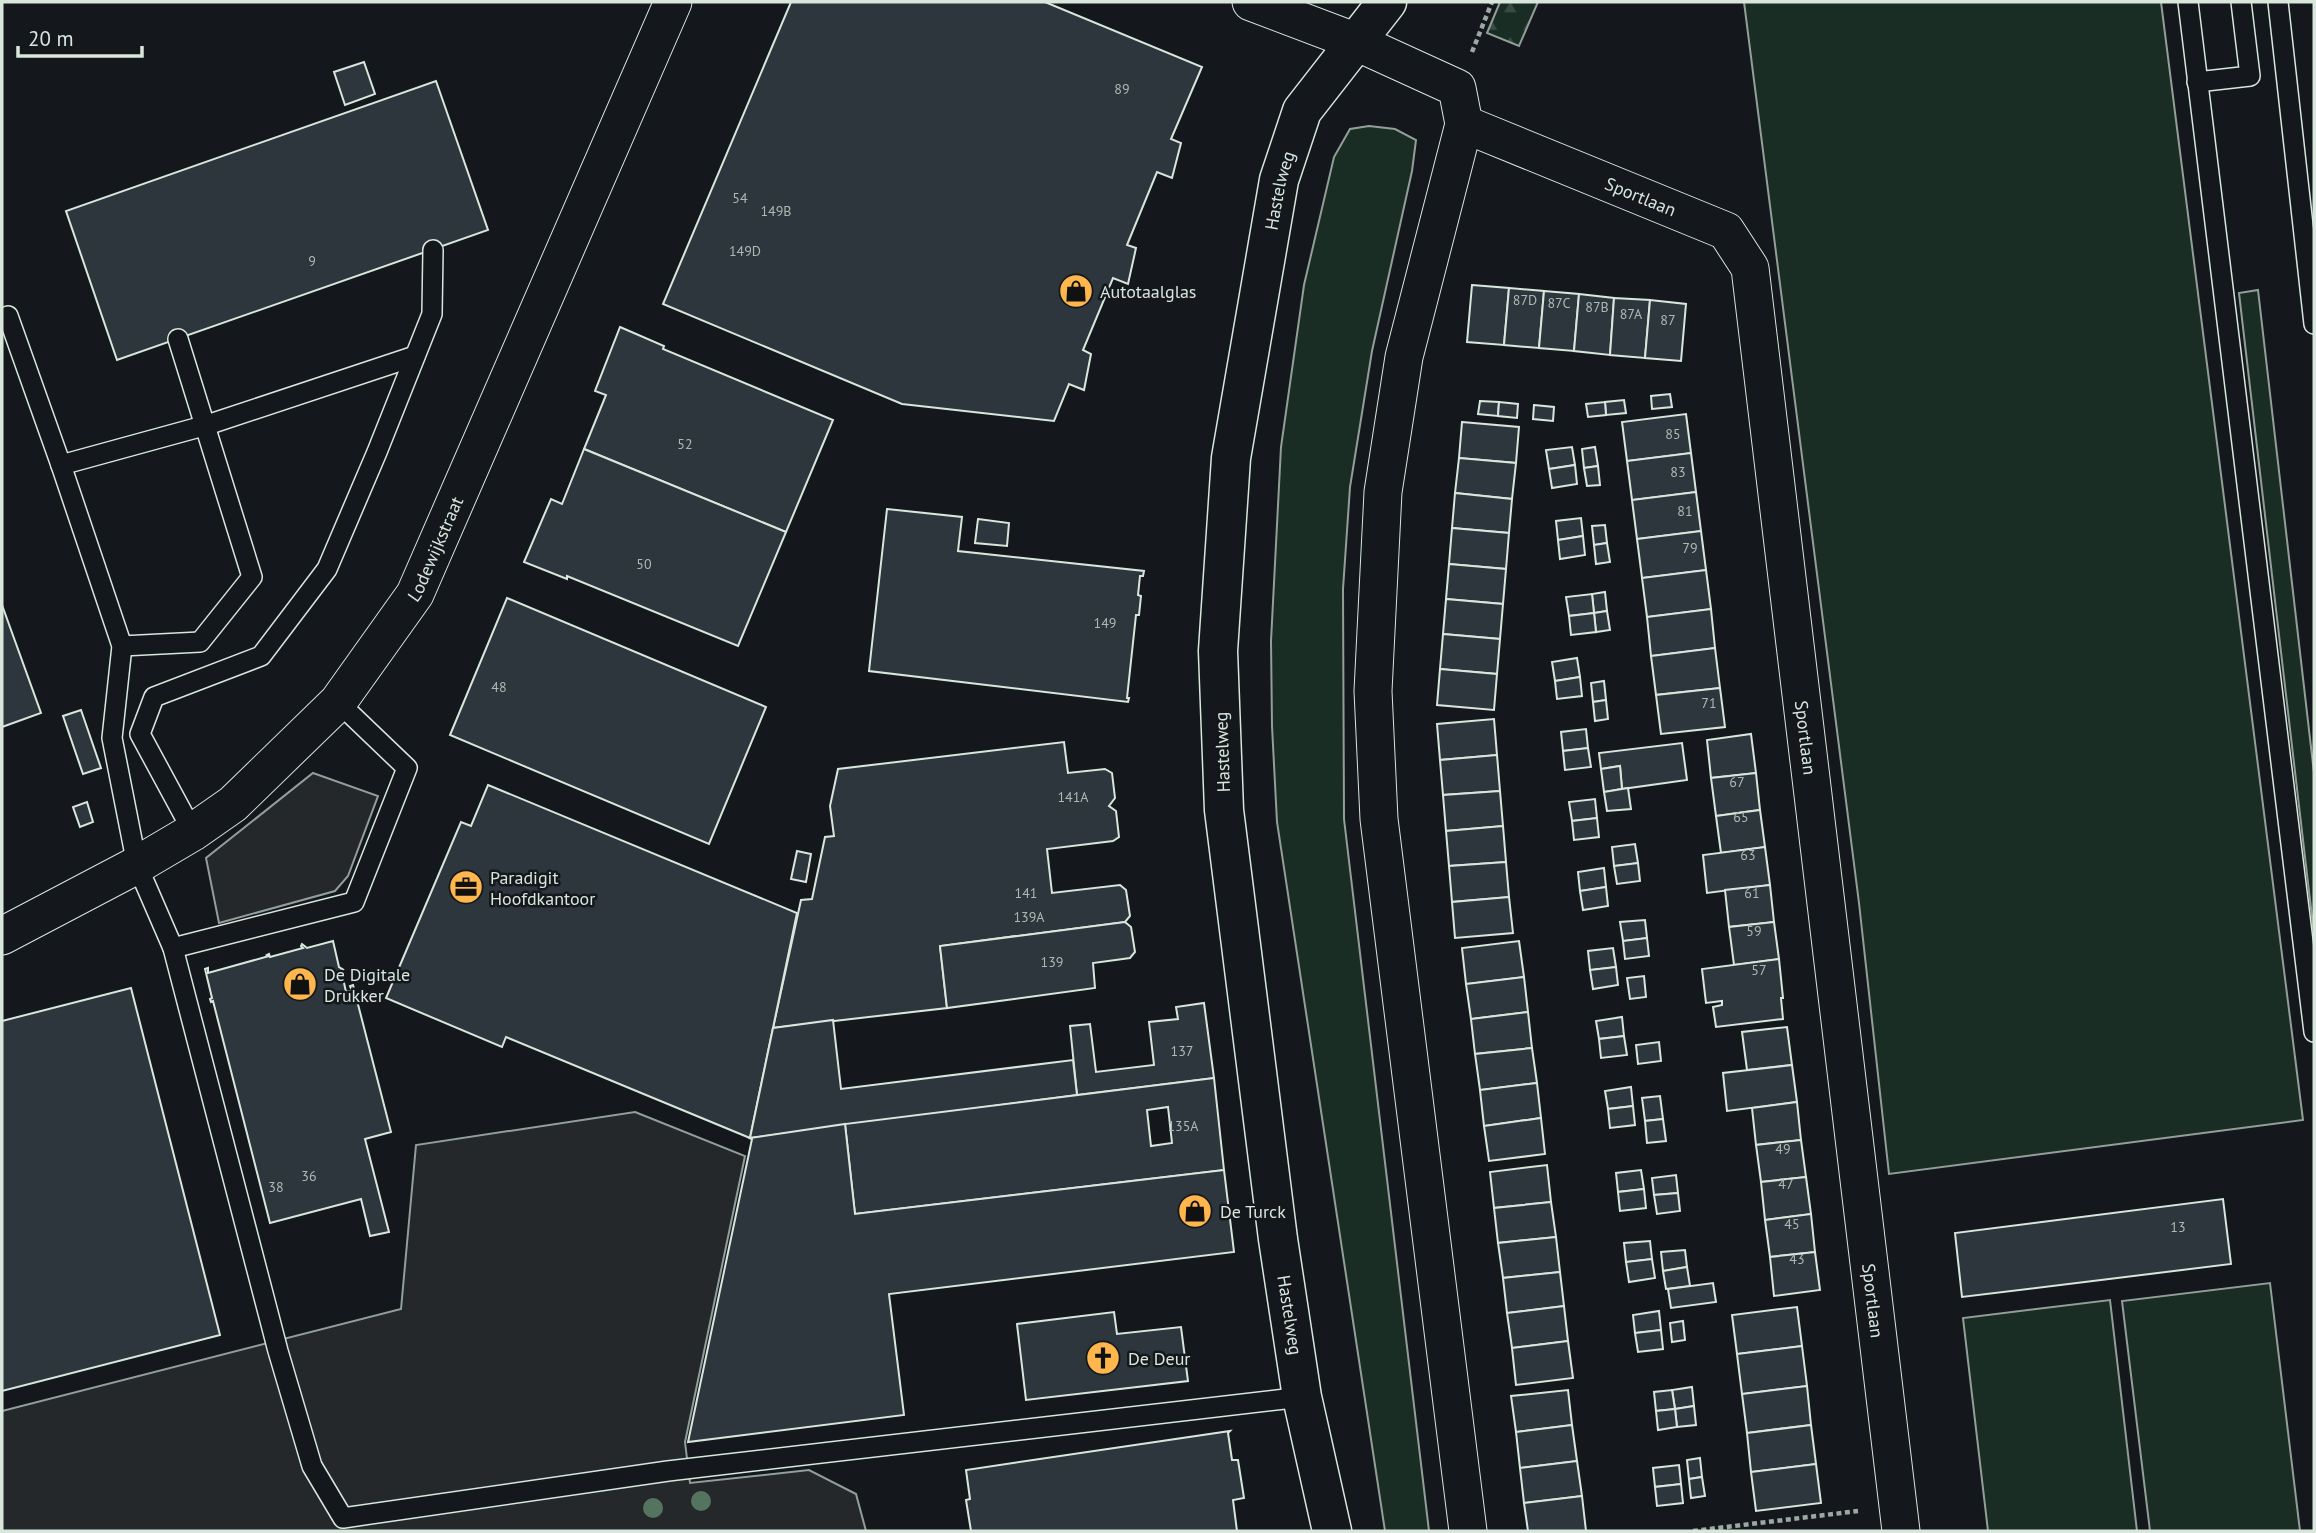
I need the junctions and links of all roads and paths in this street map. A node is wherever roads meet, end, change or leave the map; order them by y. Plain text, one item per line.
1 (673, 2) edge
2 (1251, 2) edge
3 (1387, 2) edge
4 (1492, 2) edge
5 (2188, 2) edge
6 (2241, 2) edge
7 (2278, 2) edge
8 (1354, 41) junction
9 (2197, 82) junction
10 (1457, 88) junction
11 (1464, 124) junction
12 (433, 250) dead end
13 (8, 316) dead end
14 (2314, 324) edge
15 (178, 339) dead end
16 (415, 356) junction
17 (207, 425) junction
18 (61, 466) junction
19 (122, 646) junction
20 (338, 702) junction
21 (193, 832) junction
22 (137, 865) junction
23 (2, 936) edge
24 (173, 948) junction
25 (2314, 1032) edge
26 (1302, 1397) junction
27 (1899, 1518) edge
28 (344, 1525) edge
29 (1332, 1531) edge
30 (1468, 1531) edge
31 (1693, 1531) edge

1 - 20 street, Lodewijkstraat
2 - 8 street
3 - 8 street, Hastelweg
4 - 10 path
5 - 9 lane
6 - 9 lane
7 - 14 lane
8 - 10 street
8 - 26 street, Hastelweg
9 - 25 lane
10 - 11 street
11 - 27 street, Sportlaan
11 - 30 street
12 - 16 lane
13 - 18 lane
15 - 17 lane
16 - 17 lane
16 - 21 lane
17 - 18 lane
17 - 19 lane
18 - 19 lane
19 - 22 lane
20 - 21 street, Lodewijkstraat
20 - 24 lane
21 - 22 street, Lodewijkstraat
22 - 23 street, Lodewijkstraat
22 - 24 lane
24 - 28 lane
26 - 28 lane
26 - 29 street, Hastelweg
27 - 31 path

